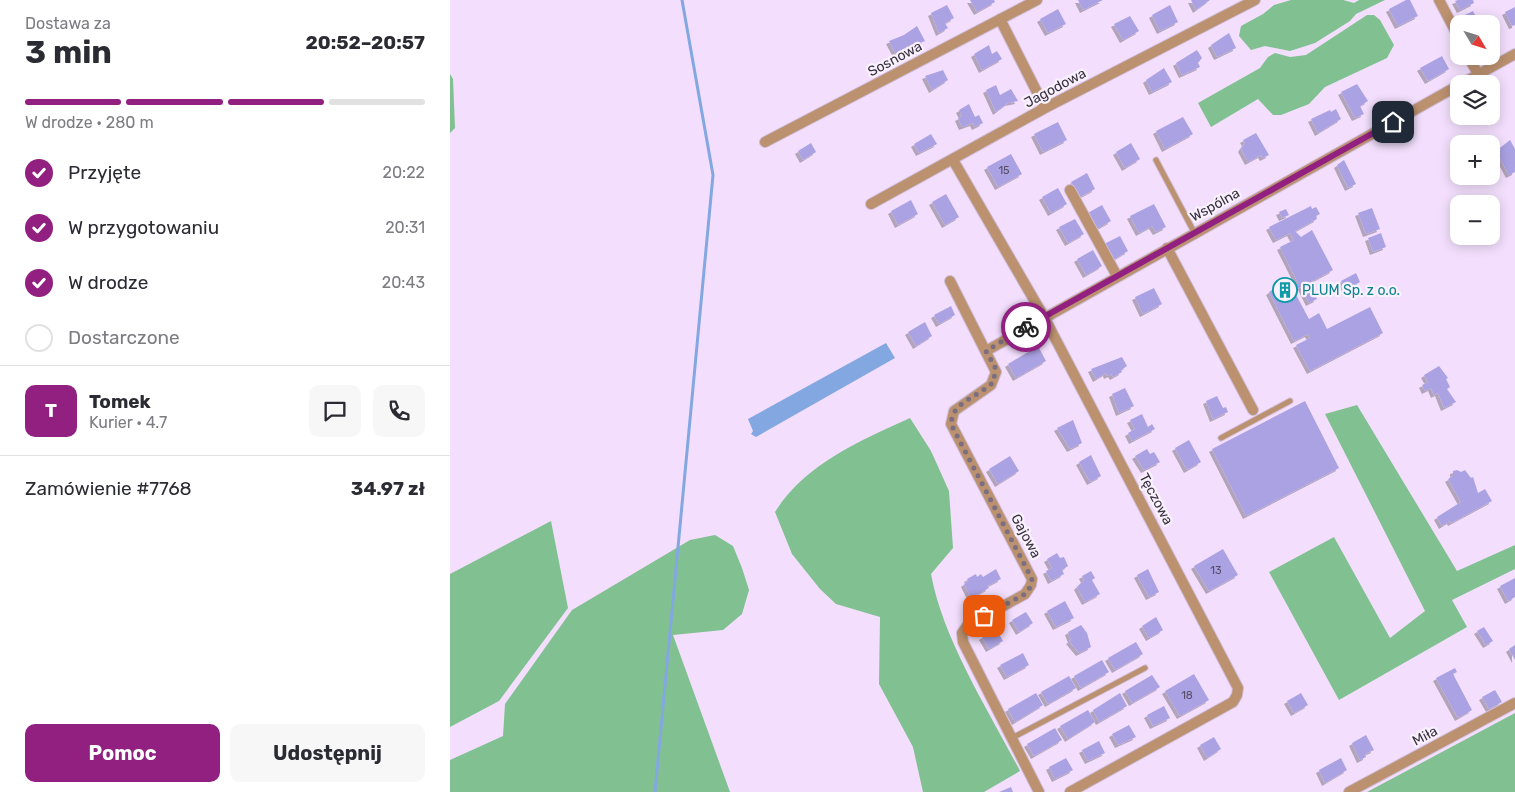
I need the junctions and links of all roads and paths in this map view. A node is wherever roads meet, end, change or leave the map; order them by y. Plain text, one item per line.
1 (1037, 0) edge
2 (1255, 0) edge
3 (1439, 0) edge
4 (1000, 19) junction
5 (1450, 21) edge
6 (1515, 54) edge
7 (1473, 65) edge
8 (1478, 74) joint
9 (1450, 90) edge
10 (1045, 108) junction
11 (765, 142) dead end
12 (953, 160) junction
13 (1156, 160) dead end
14 (1070, 190) dead end
15 (871, 204) dead end
16 (1194, 232) junction
17 (1166, 248) junction
18 (1117, 276) junction
19 (950, 281) dead end
20 (1044, 317) junction
21 (986, 351) junction
22 (1290, 401) dead end
23 (1255, 414) junction
24 (1221, 438) dead end
25 (1145, 668) dead end
26 (1515, 703) edge
27 (1012, 738) junction
28 (1039, 792) edge
29 (1070, 792) edge
30 (1349, 792) edge

1 - 4 street, Sosnowa
2 - 10 street, Jagodowa
3 - 5 street
4 - 10 street
4 - 11 street, Sosnowa
6 - 8 street, Wspólna
7 - 8 street
9 - 16 street, Wspólna
10 - 12 street, Jagodowa
12 - 15 street, Jagodowa
12 - 20 street, Tęczowa
13 - 16 lane
14 - 18 street
16 - 17 street, Wspólna
17 - 18 street, Wspólna
17 - 23 street
18 - 20 street, Wspólna
19 - 21 street, Gajowa
20 - 21 street, Wspólna
20 - 29 street, Tęczowa
21 - 27 street, Gajowa
22 - 23 lane
23 - 24 lane
25 - 27 lane
26 - 30 street, Miła
27 - 28 street, Gajowa

